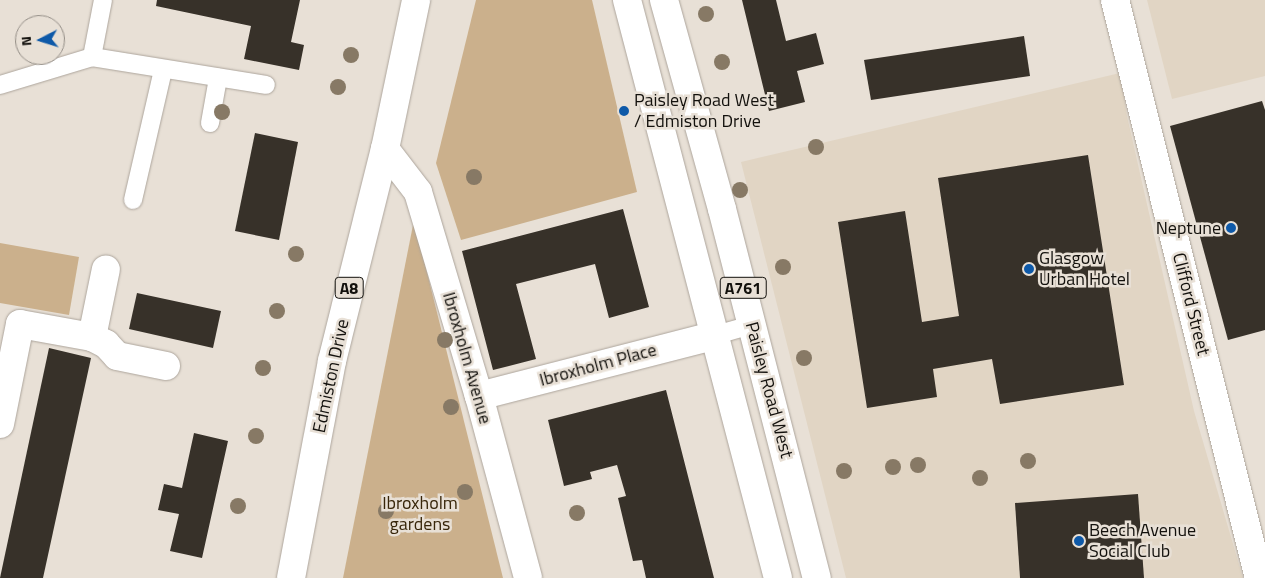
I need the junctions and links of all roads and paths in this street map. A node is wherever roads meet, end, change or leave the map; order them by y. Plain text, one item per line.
1 (103, 0) edge
2 (416, 0) edge
3 (627, 0) edge
4 (664, 0) edge
5 (1115, 0) edge
6 (92, 57) junction
7 (163, 70) junction
8 (218, 78) junction
9 (0, 84) edge
10 (266, 84) dead end
11 (210, 123) dead end
12 (385, 149) junction
13 (133, 200) dead end
14 (106, 269) dead end
15 (752, 325) junction
16 (716, 334) junction
17 (92, 337) junction
18 (166, 366) dead end
19 (3, 392) edge
20 (479, 396) junction
21 (0, 424) edge
22 (291, 578) edge
23 (528, 578) edge
24 (778, 578) edge
25 (817, 578) edge
26 (1259, 578) edge

1 - 6 lane
2 - 12 main road, Edmiston Drive / A8
3 - 16 main road, Paisley Road West / A761
4 - 15 main road, Paisley Road West / A761
5 - 26 main road, Clifford Street
6 - 7 lane
6 - 9 lane
7 - 8 lane
7 - 13 lane
8 - 10 lane
8 - 11 lane
12 - 20 main road, Ibroxholm Avenue
12 - 22 main road, Edmiston Drive / A8
14 - 17 main road
15 - 16 lane
15 - 25 main road, Paisley Road West / A761
16 - 20 main road, Ibroxholm Place
16 - 24 main road, Paisley Road West / A761
17 - 18 main road
17 - 19 main road
19 - 21 main road
20 - 23 main road, Ibroxholm Avenue

